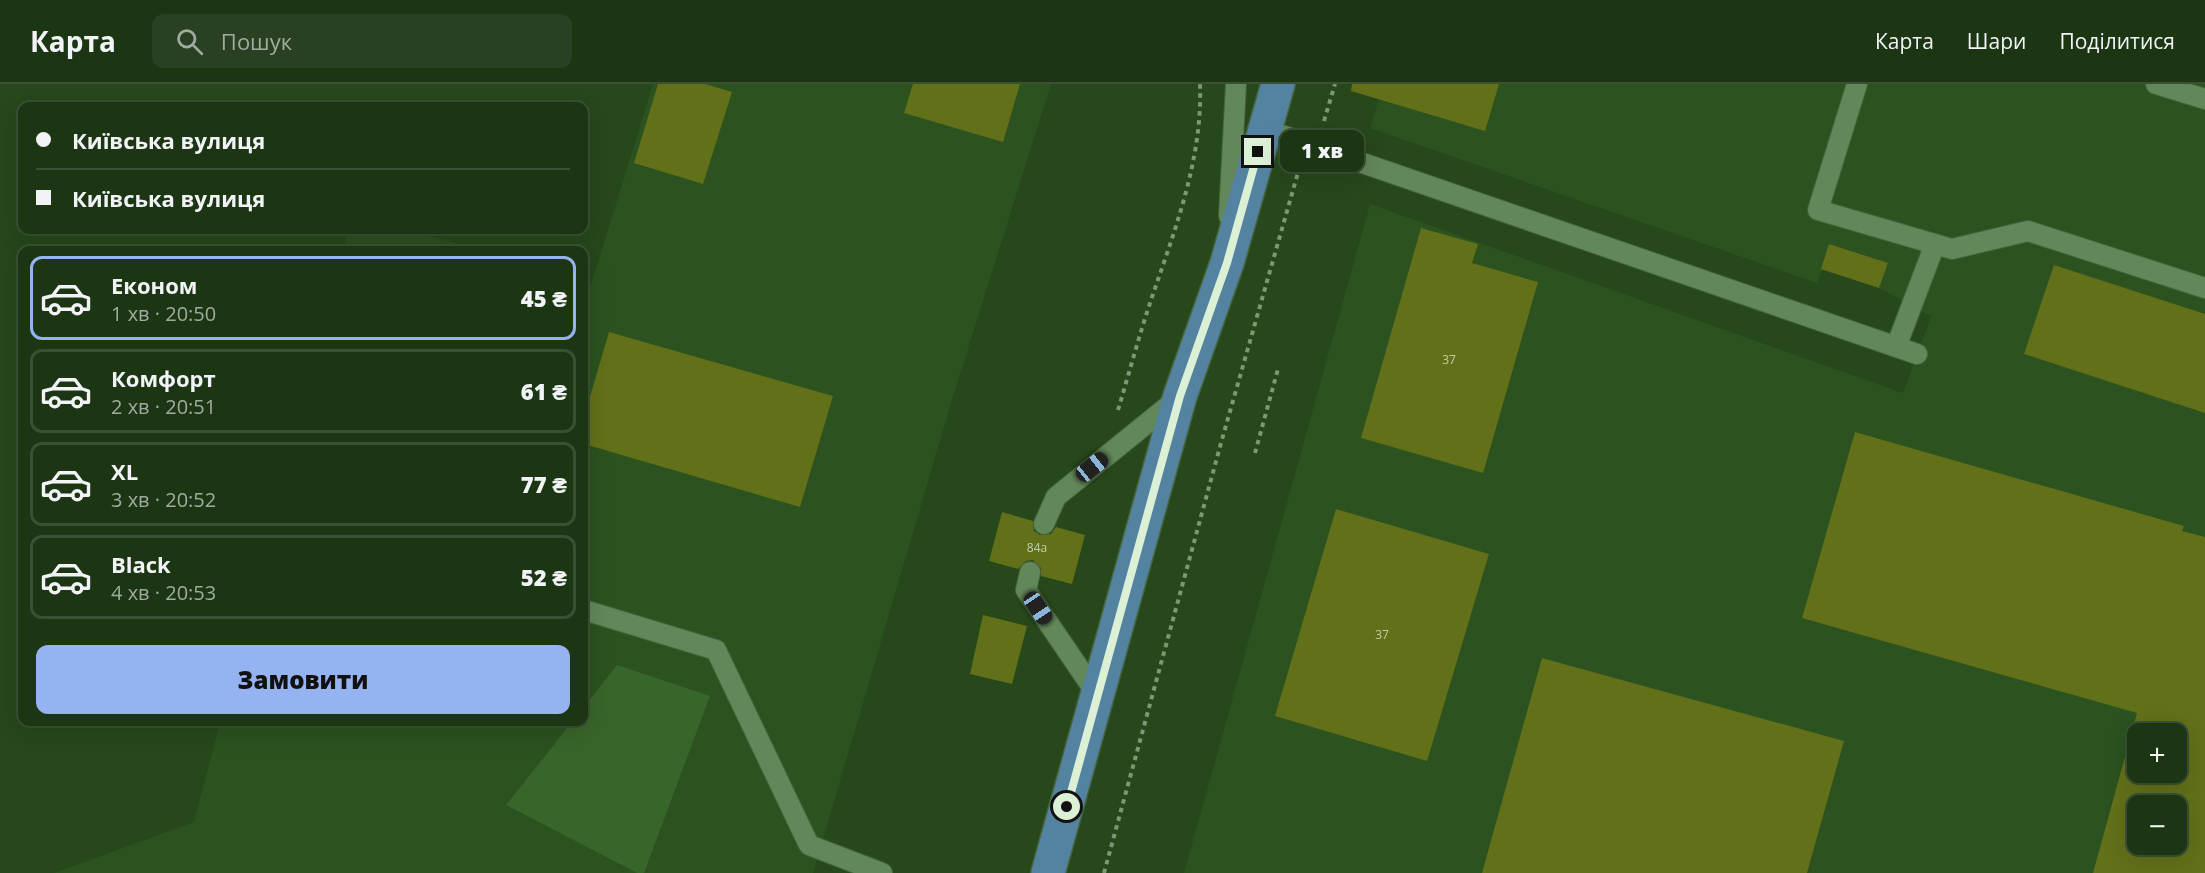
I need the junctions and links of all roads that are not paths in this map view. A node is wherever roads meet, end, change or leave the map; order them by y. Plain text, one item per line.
1 (1236, 84) edge
2 (1278, 84) edge
3 (1857, 84) edge
4 (2156, 84) edge
5 (2205, 99) edge
6 (1264, 129) junction
7 (1935, 244) junction
8 (1227, 263) junction
9 (2205, 288) edge
10 (1896, 347) junction
11 (1917, 354) dead end
12 (1180, 396) junction
13 (1044, 524) dead end
14 (1030, 572) dead end
15 (588, 611) edge
16 (1098, 696) junction
17 (882, 873) edge
18 (1048, 873) edge

1 - 8 lane
2 - 6 main road
3 - 7 lane
4 - 5 lane
6 - 8 main road
6 - 10 lane
7 - 9 lane
7 - 10 lane
8 - 12 main road
10 - 11 lane
12 - 13 lane
12 - 16 main road
14 - 16 lane
15 - 17 lane
16 - 18 main road

